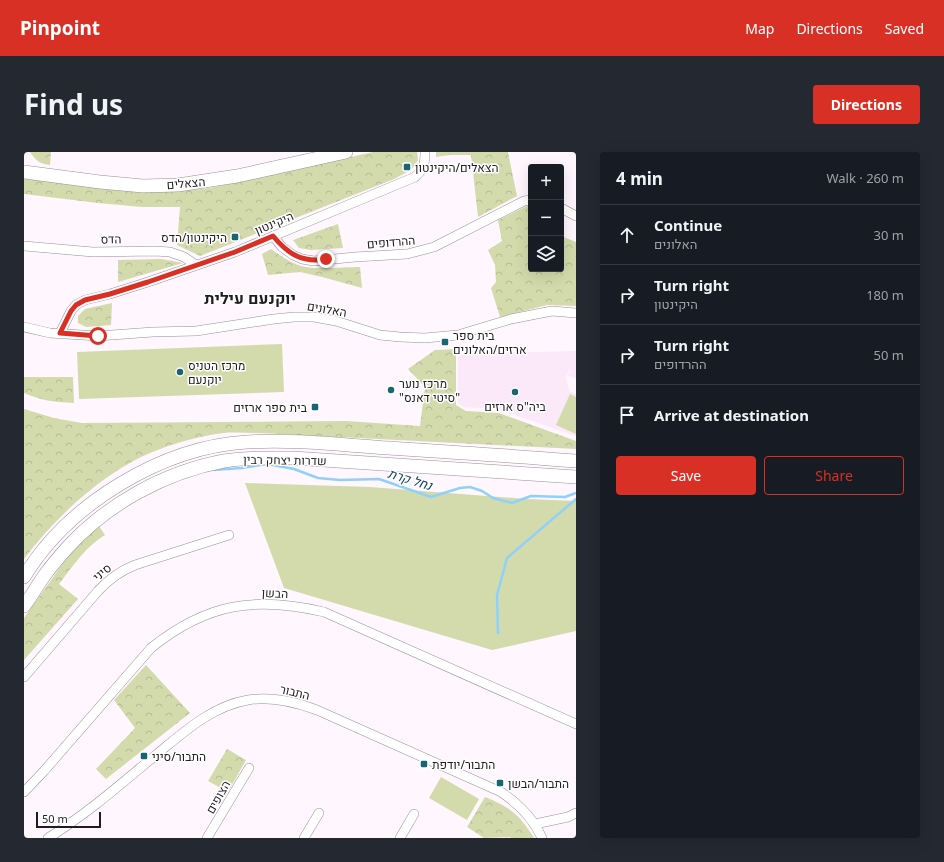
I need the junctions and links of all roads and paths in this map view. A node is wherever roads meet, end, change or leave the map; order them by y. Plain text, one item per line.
1 (346, 152) edge
2 (425, 152) edge
3 (24, 172) edge
4 (528, 201) edge
5 (564, 210) edge
6 (576, 216) edge
7 (273, 236) junction
8 (24, 246) edge
9 (196, 265) junction
10 (576, 313) edge
11 (24, 328) edge
12 (60, 333) junction
13 (576, 461) edge
14 (576, 477) edge
15 (229, 536) dead end
16 (24, 577) edge
17 (24, 606) edge
18 (24, 677) edge
19 (576, 724) edge
20 (249, 768) dead end
21 (24, 792) edge
22 (319, 813) dead end
23 (576, 813) edge
24 (414, 814) dead end
25 (535, 824) junction
26 (48, 838) edge
27 (207, 838) edge
28 (304, 838) edge
29 (400, 838) edge
30 (542, 838) edge

1 - 3 main road, הצאלים
2 - 7 street, היקינטון
4 - 7 street, ההרדופים
5 - 6 street
7 - 9 street, היקינטון
8 - 9 street, הדס
9 - 12 street, היקינטון
10 - 12 street, האלונים
11 - 12 street, האלונים
13 - 16 main road, שדרות יצחק רבין
14 - 17 main road, שדרות יצחק רבין
15 - 18 street, סיני
19 - 21 street, הבשן
20 - 27 street, הצופים
22 - 28 street
23 - 25 street
24 - 29 street
25 - 26 street, התבור
25 - 30 street, התבור

